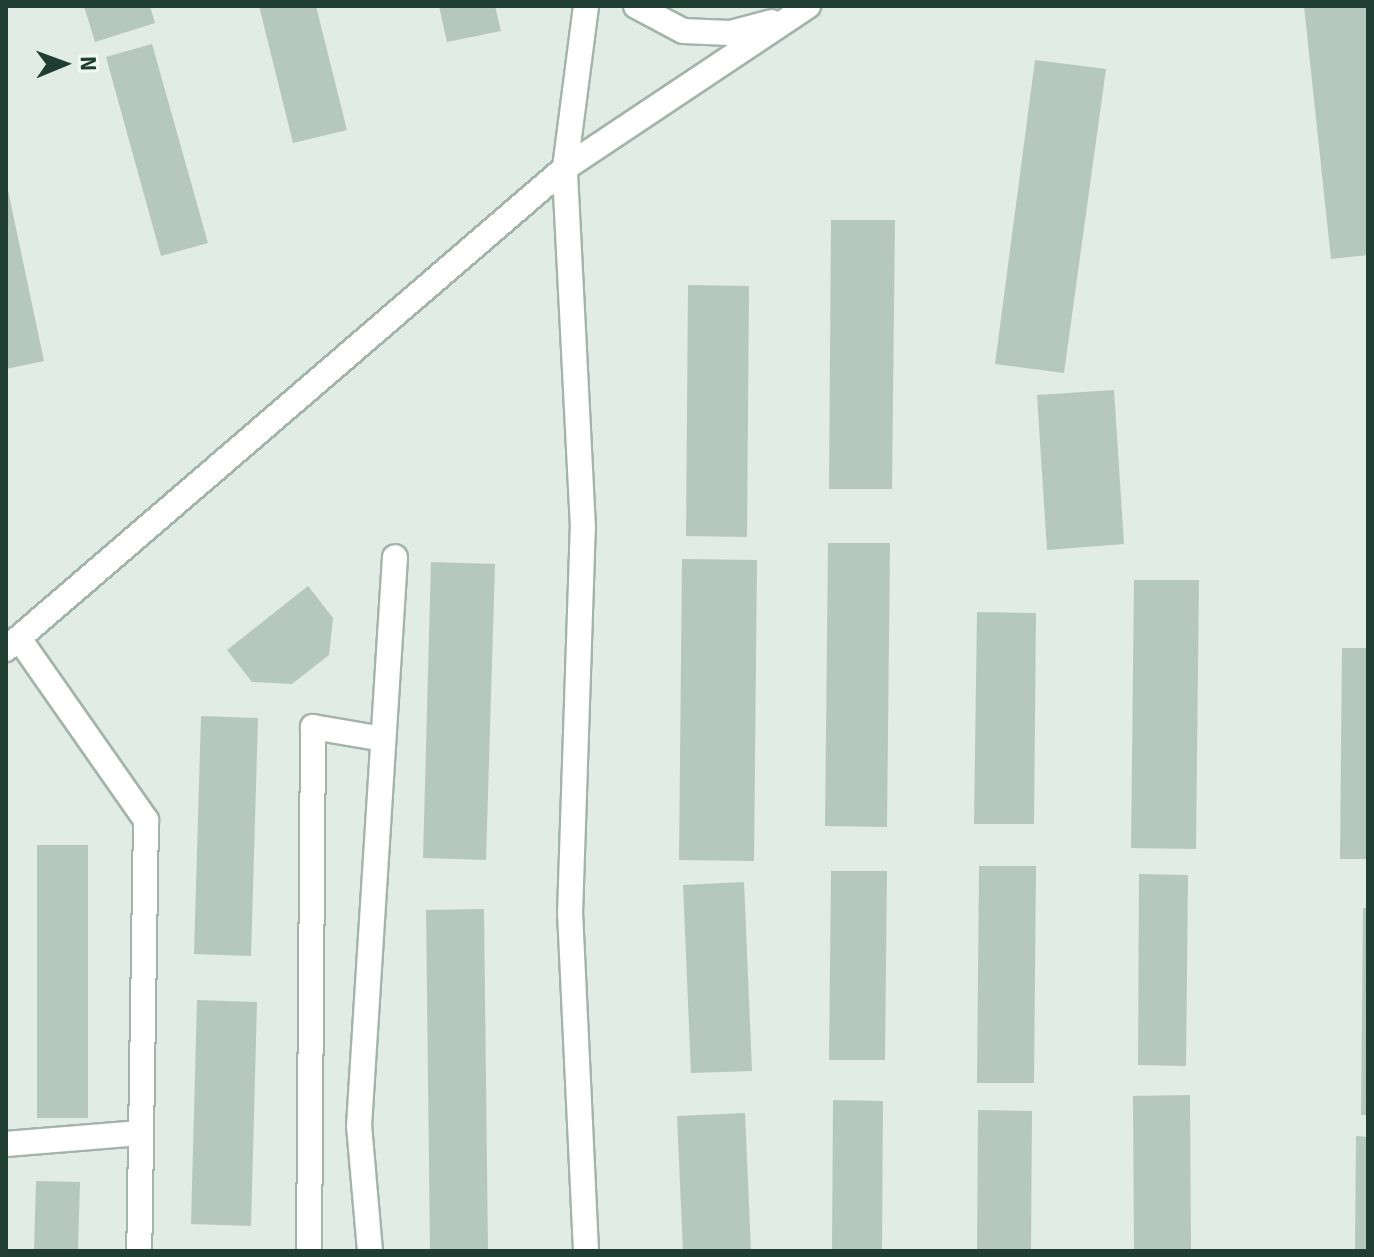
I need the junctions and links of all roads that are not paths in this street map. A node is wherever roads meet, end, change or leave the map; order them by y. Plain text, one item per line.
1 (586, 6) edge
2 (636, 6) edge
3 (801, 11) edge
4 (565, 168) junction
5 (395, 557) dead end
6 (13, 645) edge
7 (383, 739) junction
8 (141, 1133) junction
9 (6, 1144) edge
10 (139, 1251) edge
11 (309, 1251) edge
12 (370, 1251) edge
13 (586, 1251) edge

1 - 4 street
2 - 3 street
3 - 4 street
4 - 6 street
4 - 13 street
5 - 7 street
6 - 8 street
7 - 11 street
7 - 12 street
8 - 9 street
8 - 10 street

